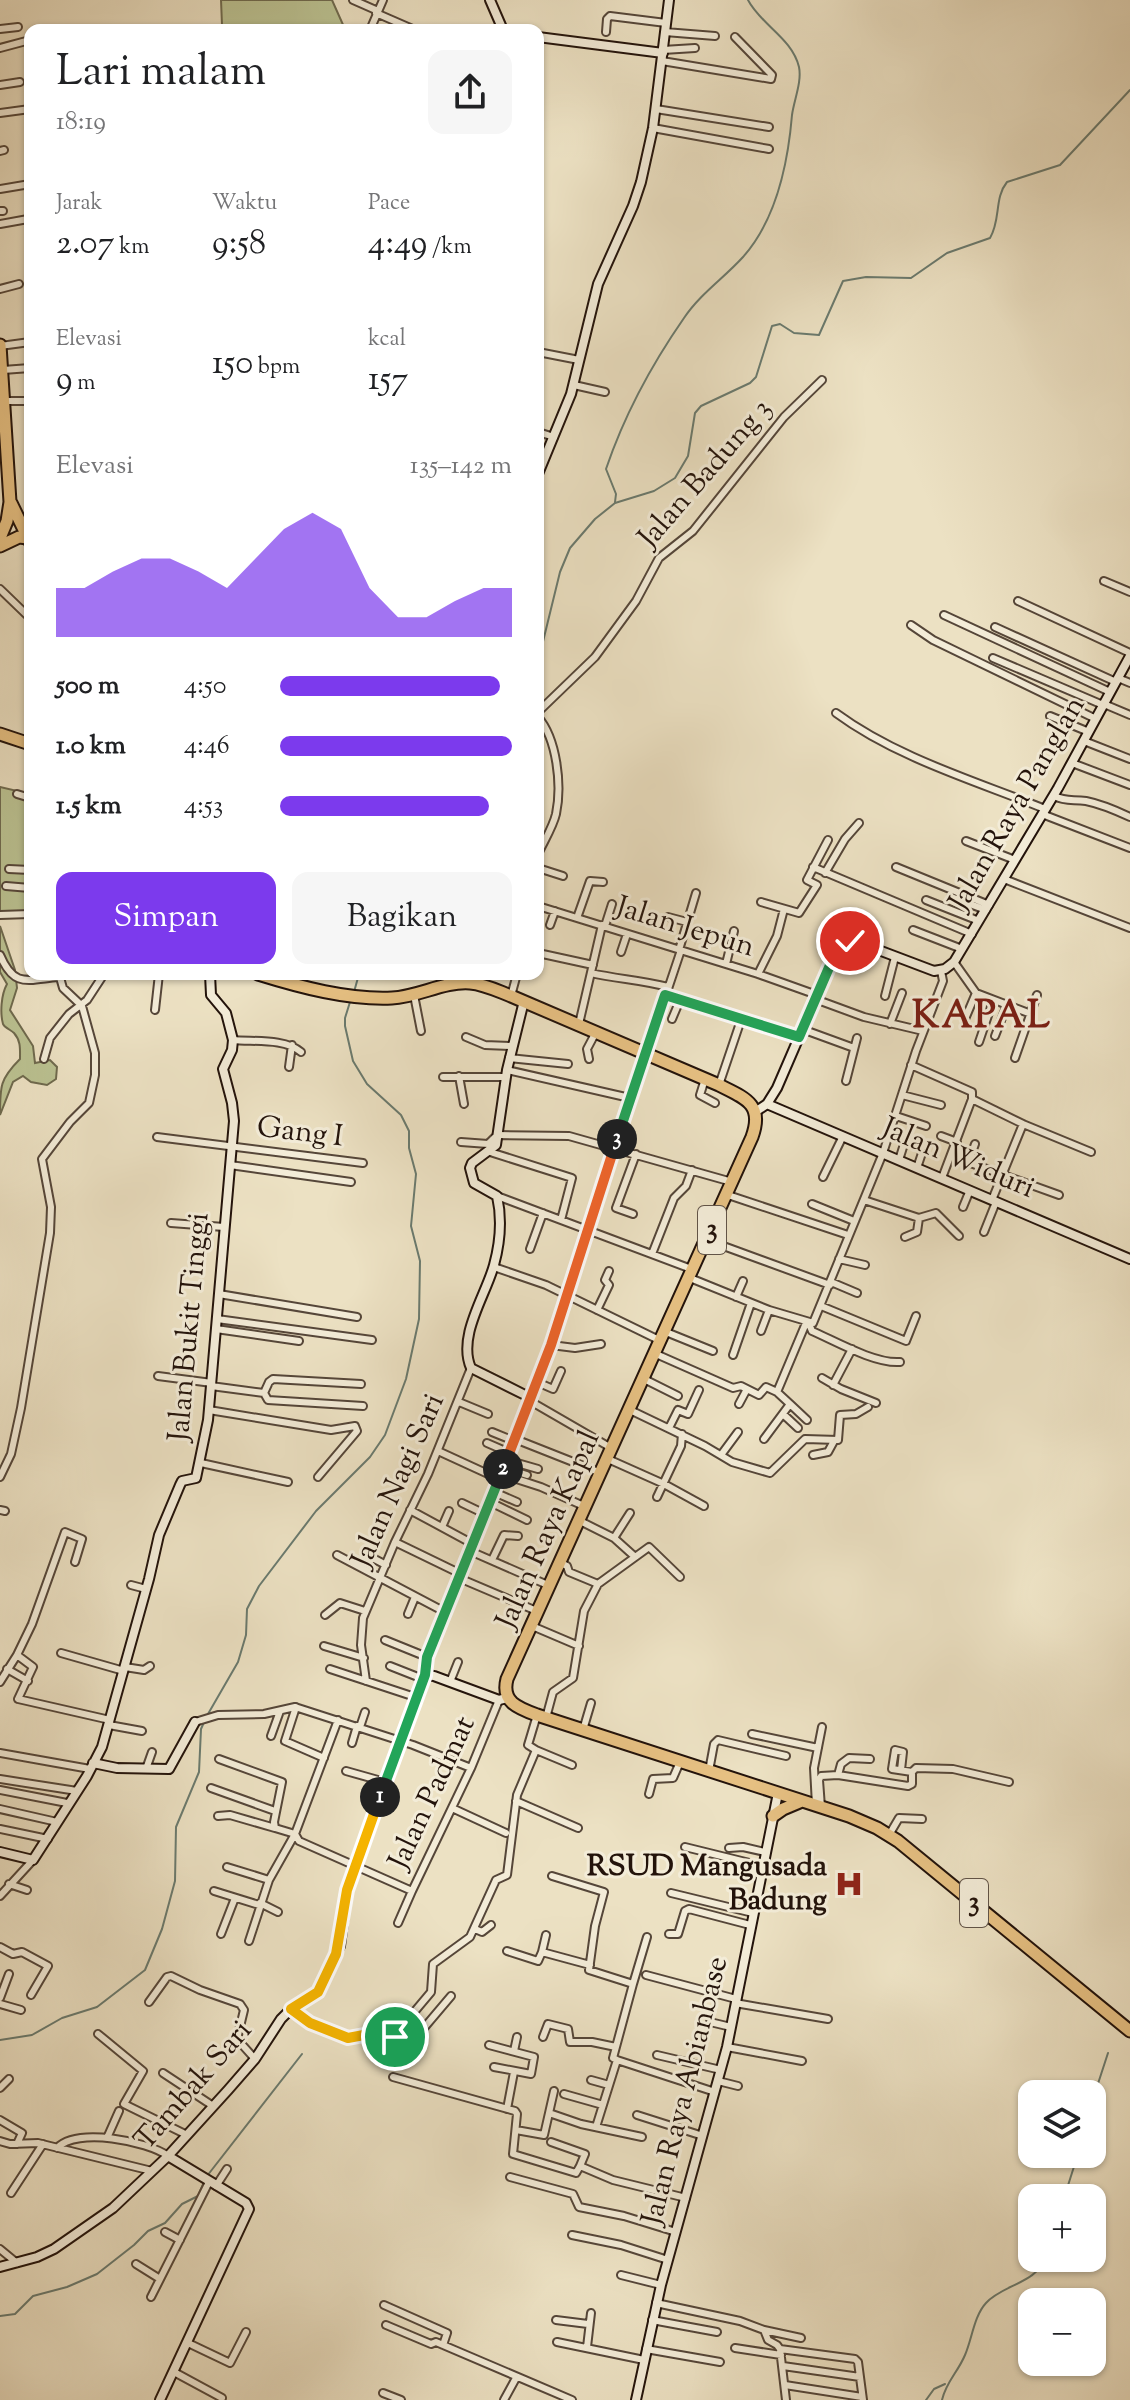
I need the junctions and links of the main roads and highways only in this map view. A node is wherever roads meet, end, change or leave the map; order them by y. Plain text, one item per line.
1 (0, 345) edge
2 (4, 406) edge
3 (5, 483) edge
4 (10, 502) junction
5 (24, 529) edge
6 (0, 538) edge
7 (24, 538) edge
8 (0, 546) edge
9 (0, 734) edge
10 (24, 742) edge
11 (283, 980) edge
12 (455, 980) edge
13 (462, 980) edge
14 (803, 1801) junction
15 (773, 1816) road end
16 (1130, 2031) edge

1 - 2 highway
2 - 3 highway
3 - 4 highway
4 - 5 highway
4 - 6 highway
7 - 8 highway
9 - 10 highway
11 - 12 highway
13 - 14 highway, Jalan Raya Kapal / 3
14 - 15 highway
14 - 16 highway, 3

